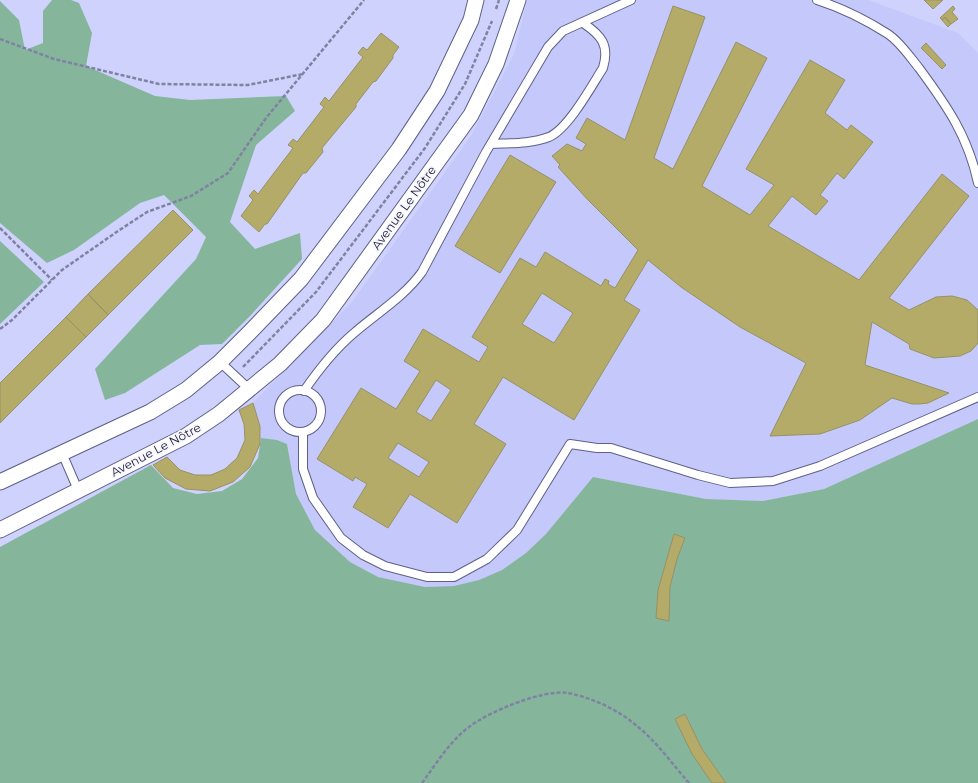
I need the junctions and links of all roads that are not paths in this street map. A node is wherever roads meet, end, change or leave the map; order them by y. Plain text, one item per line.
1 (476, 0) edge
2 (518, 0) edge
3 (631, 0) edge
4 (817, 0) edge
5 (583, 23) junction
6 (491, 144) junction
7 (978, 183) edge
8 (220, 362) junction
9 (249, 389) junction
10 (304, 391) junction
11 (978, 396) edge
12 (303, 432) junction
13 (62, 453) junction
14 (0, 482) edge
15 (78, 490) junction
16 (0, 530) edge

1 - 8 street
2 - 9 street, Avenue Le Nôtre
3 - 5 lane
4 - 7 lane
5 - 6 lane
5 - 6 lane
6 - 10 lane
8 - 9 lane
8 - 13 street
9 - 15 street, Avenue Le Nôtre
10 - 12 lane
10 - 12 lane
11 - 12 lane
13 - 14 street
13 - 15 lane
15 - 16 street, Avenue Le Nôtre

